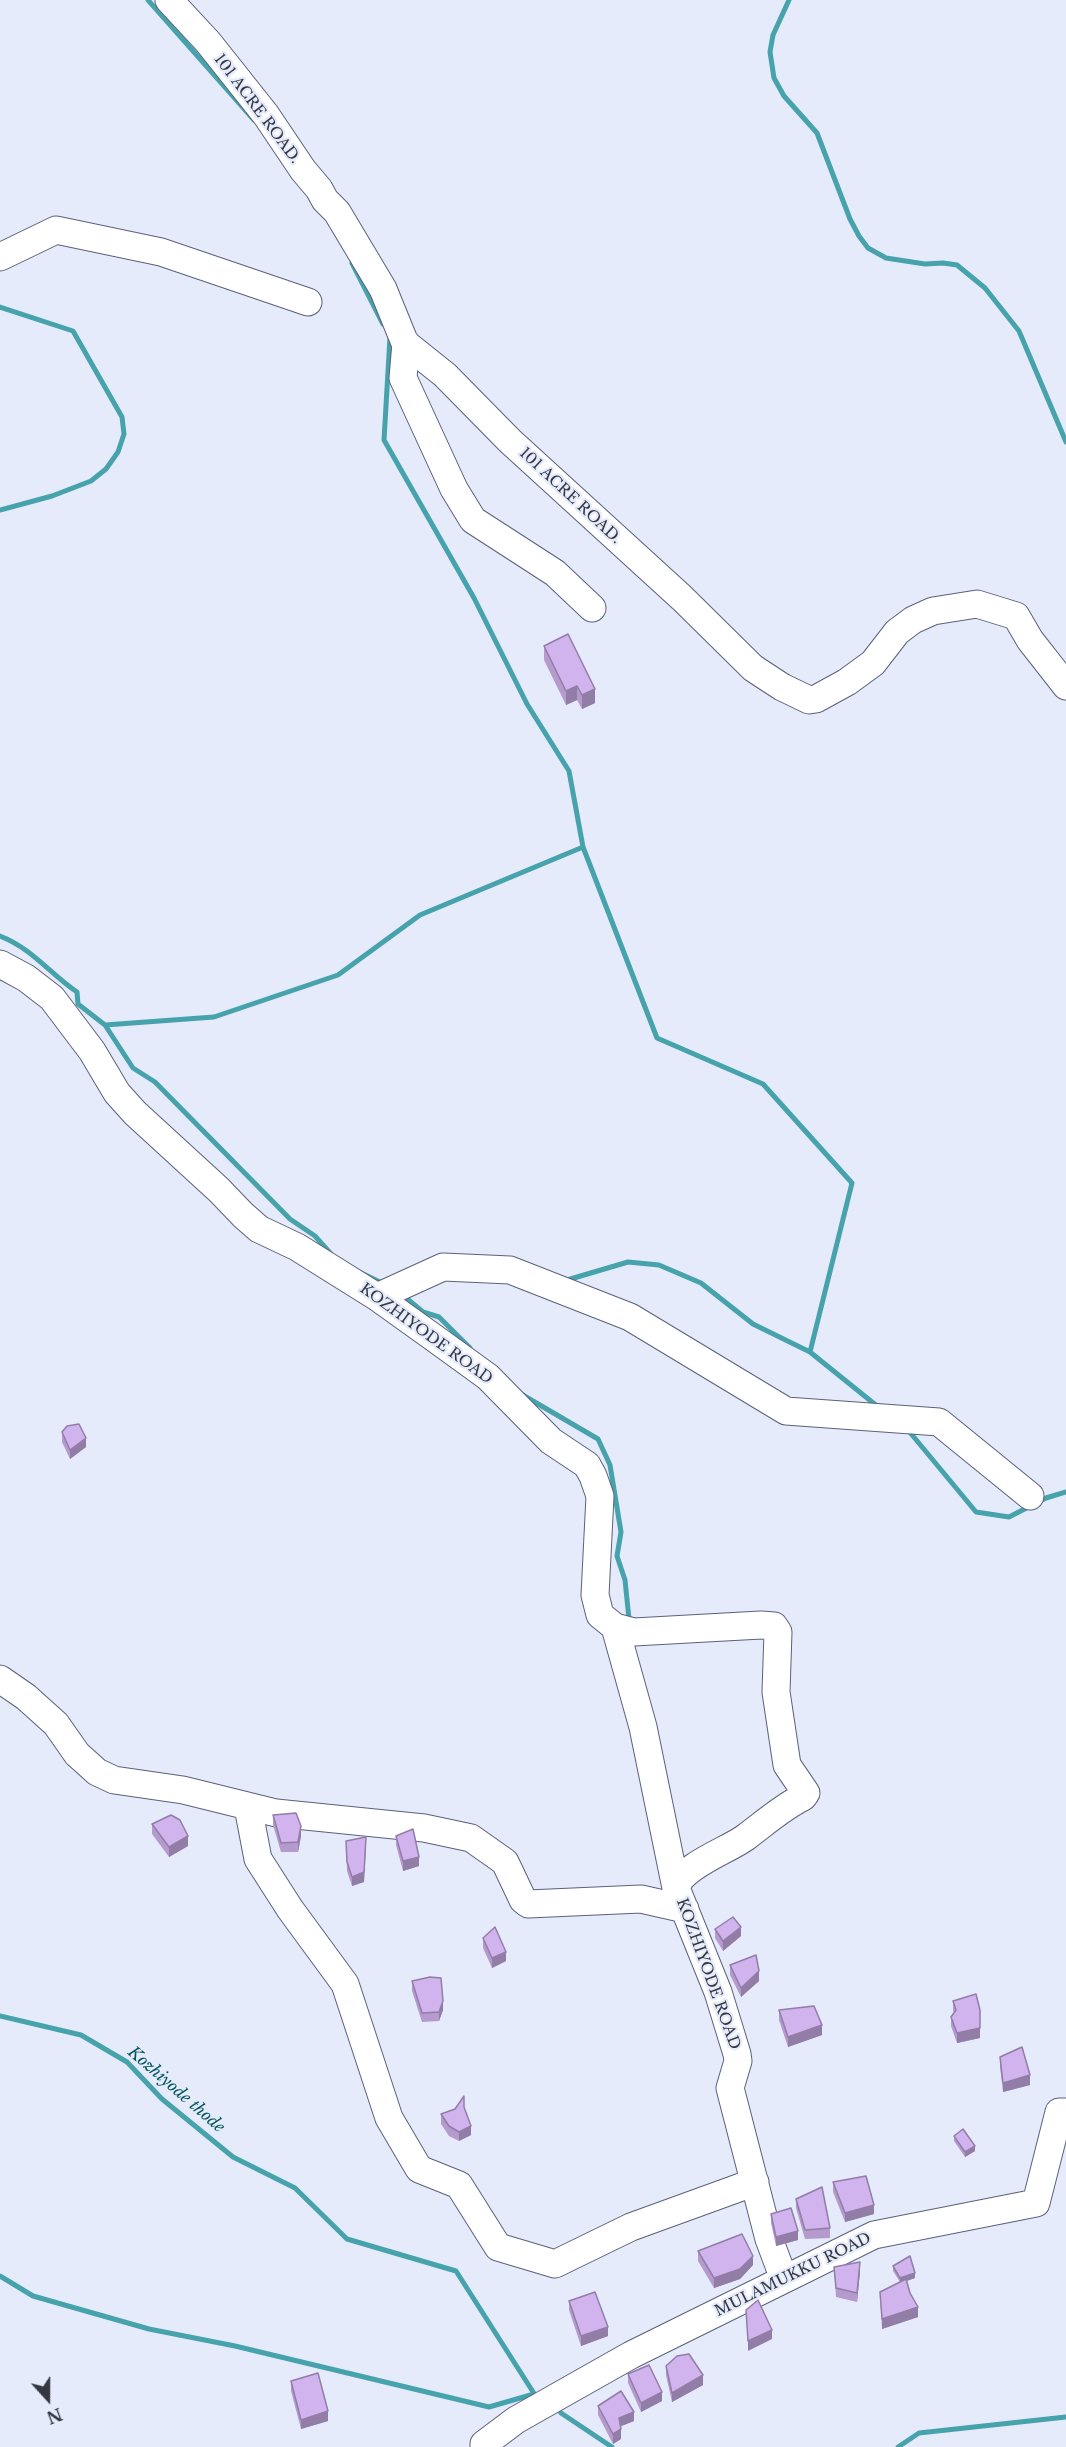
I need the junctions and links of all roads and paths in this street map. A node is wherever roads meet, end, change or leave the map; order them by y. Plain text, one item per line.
1 (169, 0) edge
2 (0, 257) edge
3 (308, 302) dead end
4 (405, 348) junction
5 (592, 608) dead end
6 (1066, 686) edge
7 (0, 964) edge
8 (377, 1297) junction
9 (1030, 1496) dead end
10 (615, 1628) junction
11 (0, 1679) edge
12 (248, 1807) junction
13 (681, 1899) junction
14 (1066, 2112) edge
15 (755, 2182) junction
16 (784, 2279) junction
17 (484, 2447) edge

1 - 4 street, 101 ACRE ROAD.
2 - 3 street
4 - 5 street
4 - 6 street, 101 ACRE ROAD.
7 - 8 street, KOZHIYODE ROAD
8 - 9 street
8 - 10 street, KOZHIYODE ROAD
10 - 13 street
10 - 13 street, KOZHIYODE ROAD
11 - 12 street
12 - 13 street
12 - 15 street
13 - 15 street, KOZHIYODE ROAD
14 - 16 street, MULAMUKKU ROAD
15 - 16 street, KOZHIYODE ROAD
16 - 17 street, MULAMUKKU ROAD

